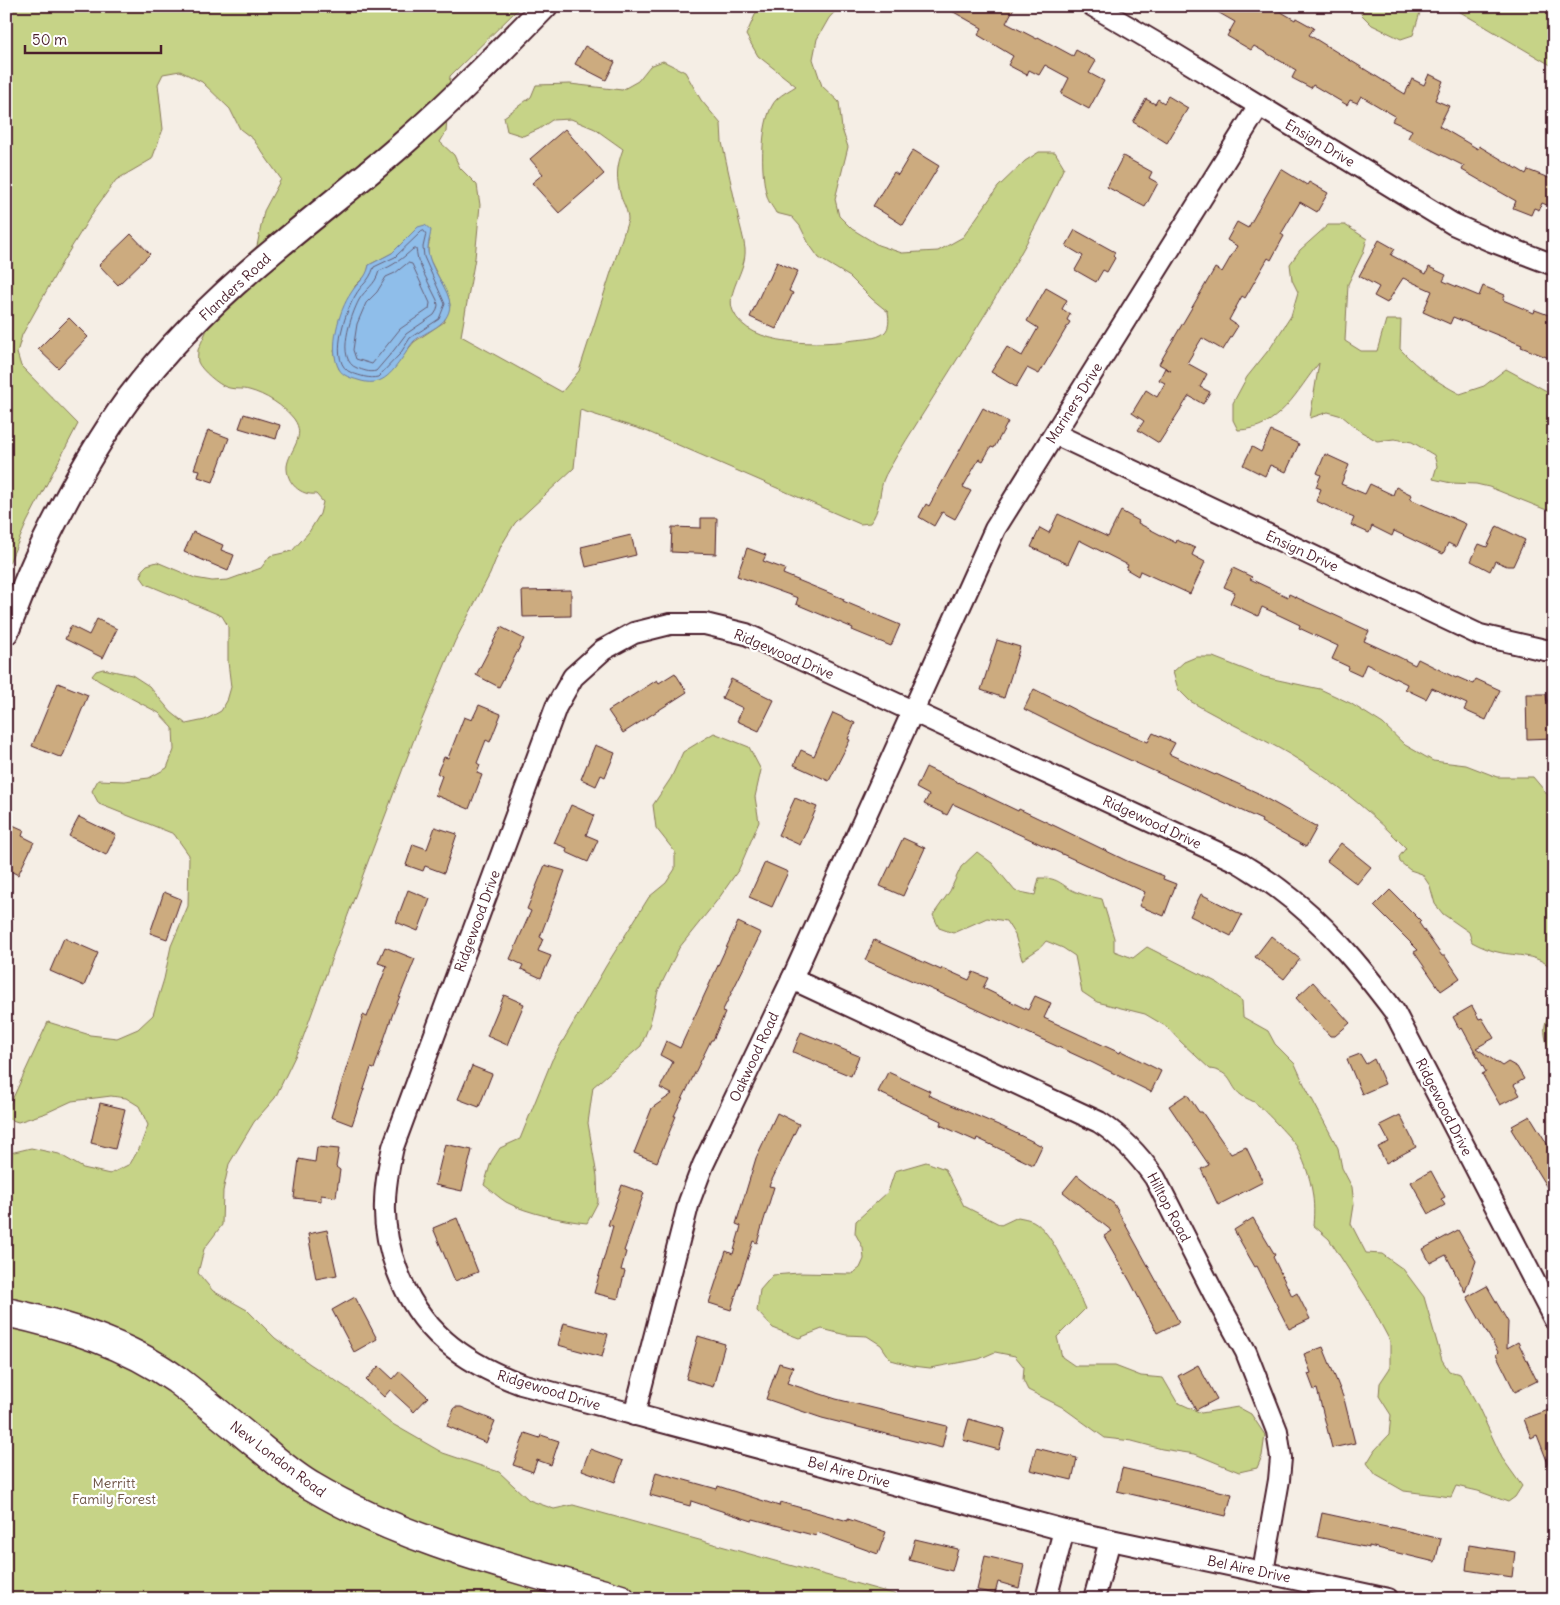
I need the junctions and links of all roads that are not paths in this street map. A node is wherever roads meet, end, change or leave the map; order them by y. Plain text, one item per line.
1 (545, 6) edge
2 (1093, 6) edge
3 (1259, 106) junction
4 (1554, 265) edge
5 (1055, 434) junction
6 (6, 632) edge
7 (1554, 650) edge
8 (913, 713) junction
9 (792, 979) junction
10 (6, 1312) edge
11 (1554, 1319) edge
12 (634, 1415) junction
13 (1064, 1530) junction
14 (1110, 1540) junction
15 (1263, 1572) junction
16 (621, 1599) edge
17 (1046, 1599) edge
18 (1094, 1599) edge
19 (1388, 1599) edge

1 - 6 street, Flanders Road
2 - 3 street, Ensign Drive
3 - 4 street, Ensign Drive
3 - 5 street, Mariners Drive
5 - 7 street, Ensign Drive
5 - 8 street, Mariners Drive
8 - 9 street, Oakwood Road
8 - 11 street, Ridgewood Drive
8 - 12 street, Ridgewood Drive
9 - 12 street, Oakwood Road
9 - 15 street, Hilltop Road
10 - 16 main road, New London Road
12 - 13 street, Bel Aire Drive
13 - 14 street, Bel Aire Drive
13 - 17 street
14 - 15 street, Bel Aire Drive
14 - 18 street
15 - 19 street, Bel Aire Drive

